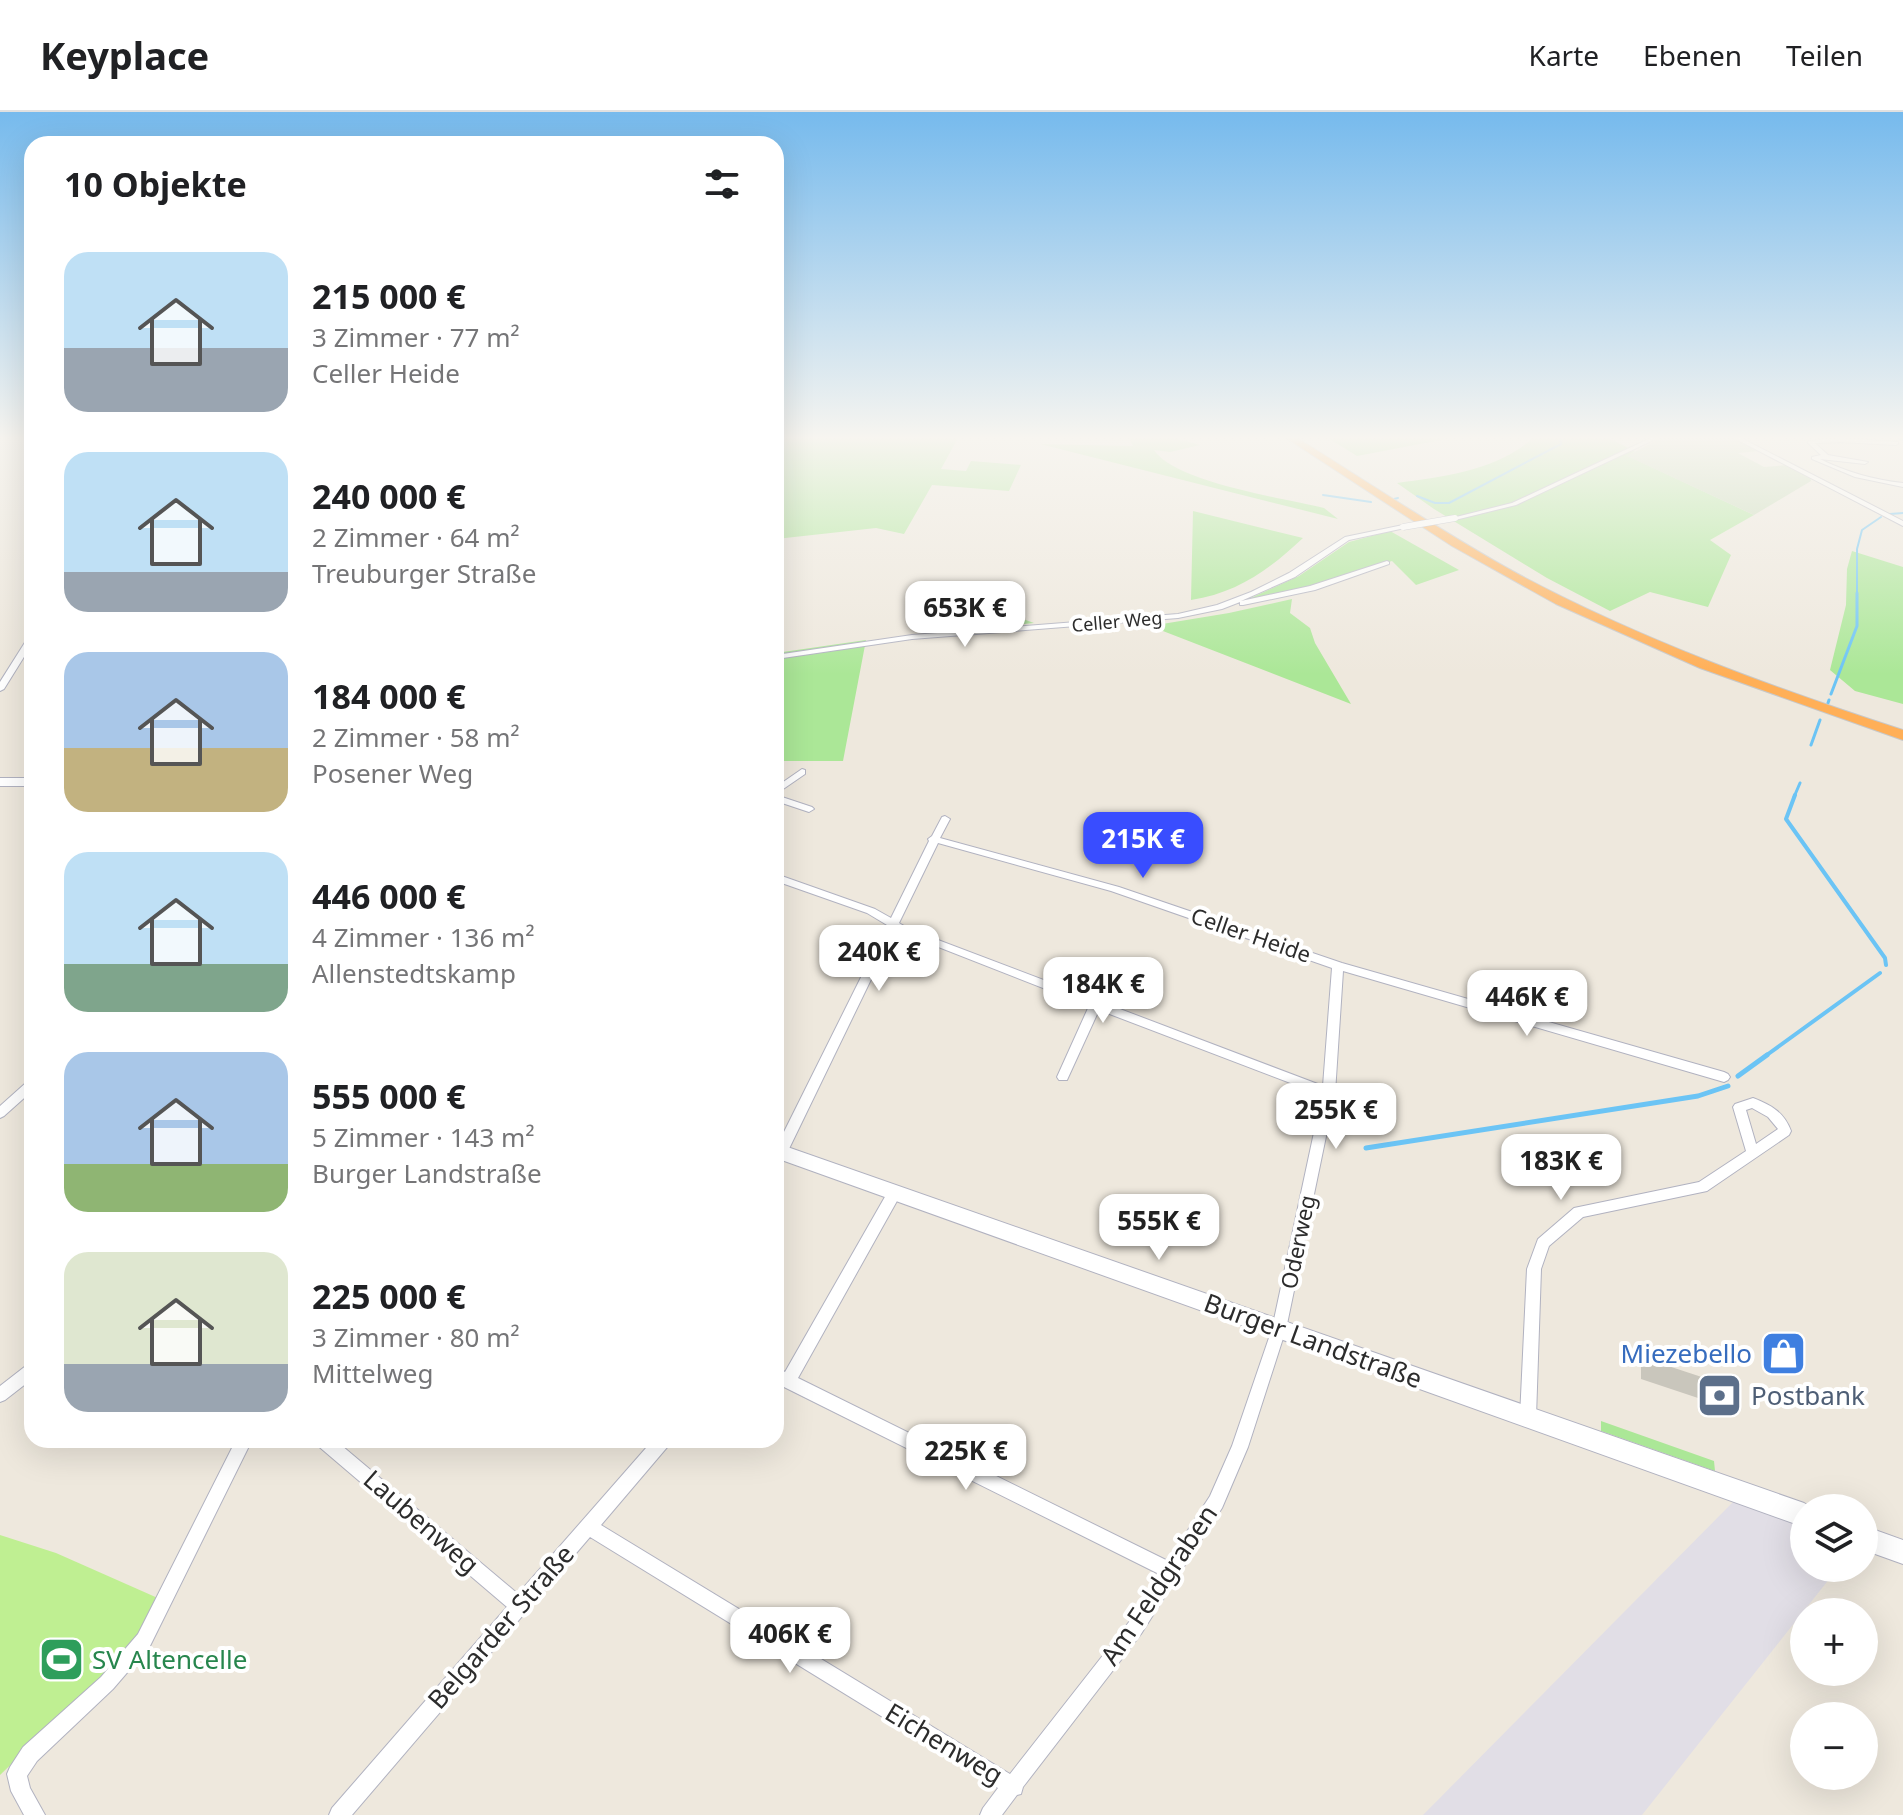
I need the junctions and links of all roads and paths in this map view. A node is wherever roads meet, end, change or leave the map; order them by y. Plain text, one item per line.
1 (1412, 515) edge
2 (1466, 515) edge
3 (1387, 563) dead end
4 (1219, 607) junction
5 (24, 651) edge
6 (784, 656) edge
7 (0, 689) edge
8 (1903, 735) edge
9 (802, 772) dead end
10 (0, 782) edge
11 (24, 782) edge
12 (784, 785) edge
13 (784, 801) edge
14 (809, 809) dead end
15 (945, 819) dead end
16 (933, 839) junction
17 (784, 880) edge
18 (894, 923) junction
19 (1338, 966) junction
20 (1096, 1004) junction
21 (1063, 1077) dead end
22 (1724, 1077) dead end
23 (24, 1091) edge
24 (1329, 1093) junction
25 (0, 1113) edge
26 (784, 1139) edge
27 (784, 1153) edge
28 (1753, 1154) dead end
29 (895, 1192) junction
30 (1279, 1329) junction
31 (784, 1375) edge
32 (24, 1376) edge
33 (784, 1379) edge
34 (0, 1395) edge
35 (1528, 1417) junction
36 (240, 1448) edge
37 (332, 1448) edge
38 (656, 1448) edge
39 (1790, 1510) edge
40 (587, 1526) junction
41 (1878, 1543) edge
42 (1903, 1552) edge
43 (1173, 1572) junction
44 (519, 1606) junction
45 (1014, 1787) junction
46 (35, 1815) edge
47 (339, 1815) edge
48 (990, 1815) edge

1 - 8 highway
2 - 4 street, Celler Weg, bridge
3 - 4 street, Celler Weg
4 - 6 street, Celler Weg
5 - 7 street
9 - 12 street
10 - 11 street
13 - 14 street
15 - 16 street
16 - 18 street
16 - 19 street, Celler Heide
17 - 18 street
18 - 20 street
18 - 26 street
19 - 22 street, Celler Heide
19 - 24 street, Oderweg
20 - 21 street
20 - 24 street
23 - 25 street
24 - 30 street, Oderweg
27 - 29 street, Burger Landstraße
28 - 35 street
29 - 30 street, Burger Landstraße
29 - 31 street
30 - 35 street, Burger Landstraße
30 - 43 street, Am Feldgraben
32 - 34 street
33 - 43 street
35 - 39 street, Burger Landstraße
36 - 46 street
37 - 44 street, Laubenweg
38 - 40 street, Belgarder Straße
40 - 44 street, Belgarder Straße
40 - 45 street, Eichenweg
41 - 42 street
43 - 45 street, Am Feldgraben
44 - 47 street, Belgarder Straße
45 - 48 street, Am Feldgraben

